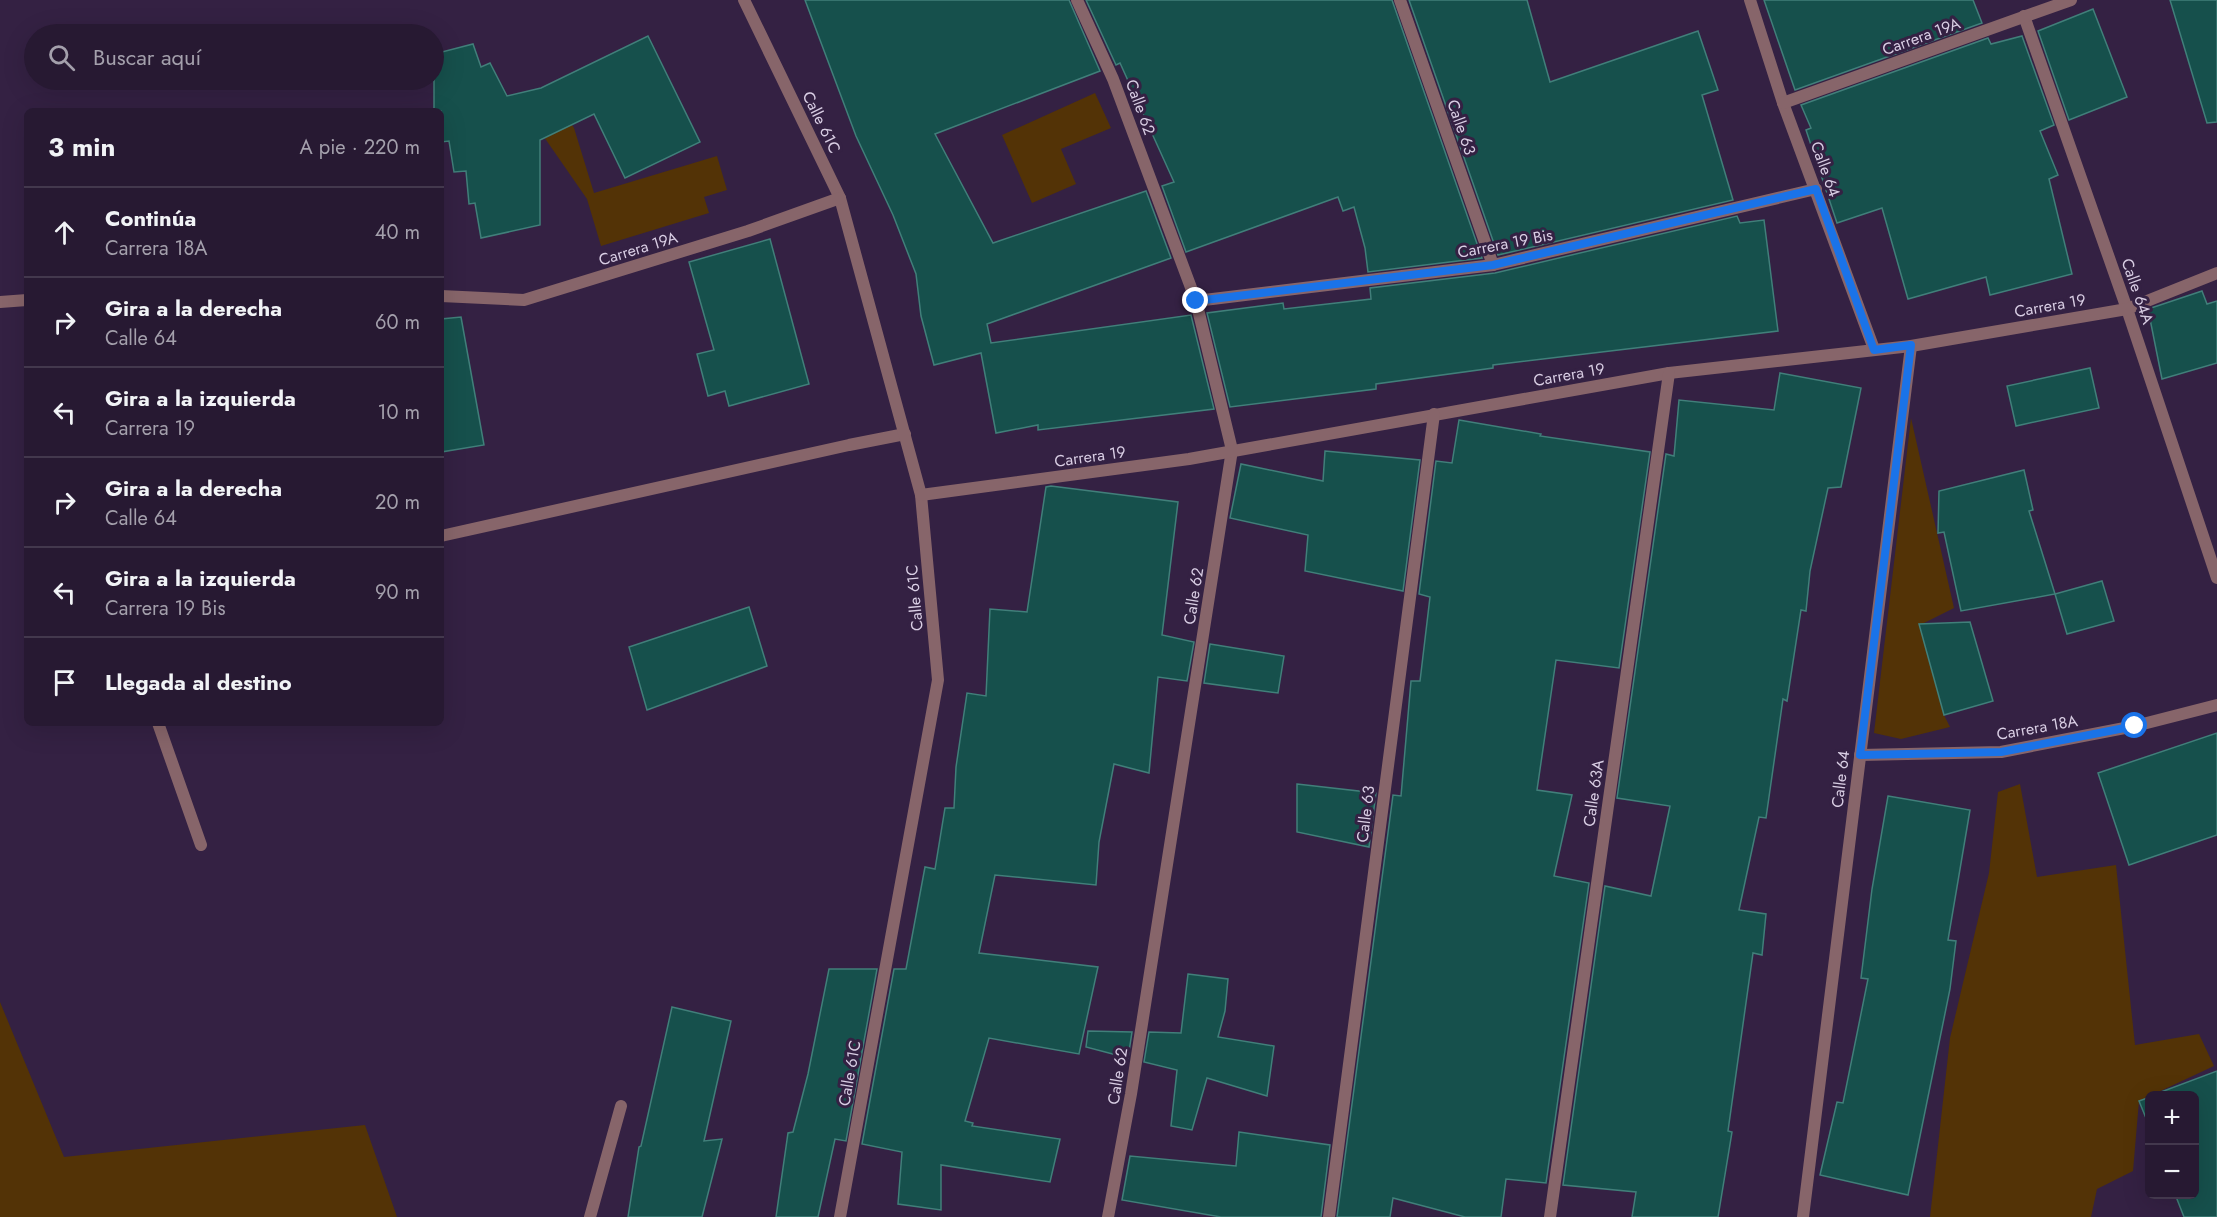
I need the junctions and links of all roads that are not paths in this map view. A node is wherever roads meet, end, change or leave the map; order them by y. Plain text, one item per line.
1 (744, 0) edge
2 (1077, 0) edge
3 (1400, 0) edge
4 (1750, 0) edge
5 (2071, 0) edge
6 (2024, 16) junction
7 (1784, 103) junction
8 (1816, 189) junction
9 (840, 198) junction
10 (1493, 265) junction
11 (2217, 273) edge
12 (444, 296) edge
13 (24, 300) edge
14 (1196, 301) junction
15 (0, 302) edge
16 (2127, 309) junction
17 (1911, 345) junction
18 (1874, 350) junction
19 (1669, 373) junction
20 (1434, 414) junction
21 (904, 434) junction
22 (1232, 450) junction
23 (921, 495) junction
24 (444, 535) edge
25 (2217, 578) edge
26 (2217, 705) edge
27 (159, 726) edge
28 (1860, 755) junction
29 (201, 845) dead end
30 (621, 1106) dead end
31 (591, 1214) edge
32 (840, 1217) edge
33 (1108, 1217) edge
34 (1329, 1217) edge
35 (1550, 1217) edge
36 (1803, 1217) edge

1 - 9 street, Calle 61C
2 - 14 street, Calle 62
3 - 10 street, Calle 63
4 - 7 street, Calle 64
5 - 6 street, Carrera 19A
6 - 7 street, Carrera 19A
6 - 16 street, Calle 64A
7 - 8 street, Calle 64
8 - 10 street, Carrera 19 Bis
8 - 18 street, Calle 64
9 - 12 street, Carrera 19A
9 - 21 street, Calle 61C
10 - 14 street, Carrera 19 Bis
11 - 16 street, Carrera 19
13 - 15 street
14 - 22 street, Calle 62
16 - 17 street, Carrera 19
16 - 25 street, Calle 64A
17 - 18 street, Carrera 19
17 - 28 street, Calle 64
18 - 19 street, Carrera 19
19 - 20 street, Carrera 19
19 - 35 street, Calle 63A
20 - 22 street, Carrera 19
20 - 34 street, Calle 63
21 - 23 street, Calle 61C
21 - 24 street
22 - 23 street, Carrera 19
22 - 33 street, Calle 62
23 - 32 street, Calle 61C
26 - 28 street, Carrera 18A
27 - 29 street
28 - 36 street, Calle 64
30 - 31 street

